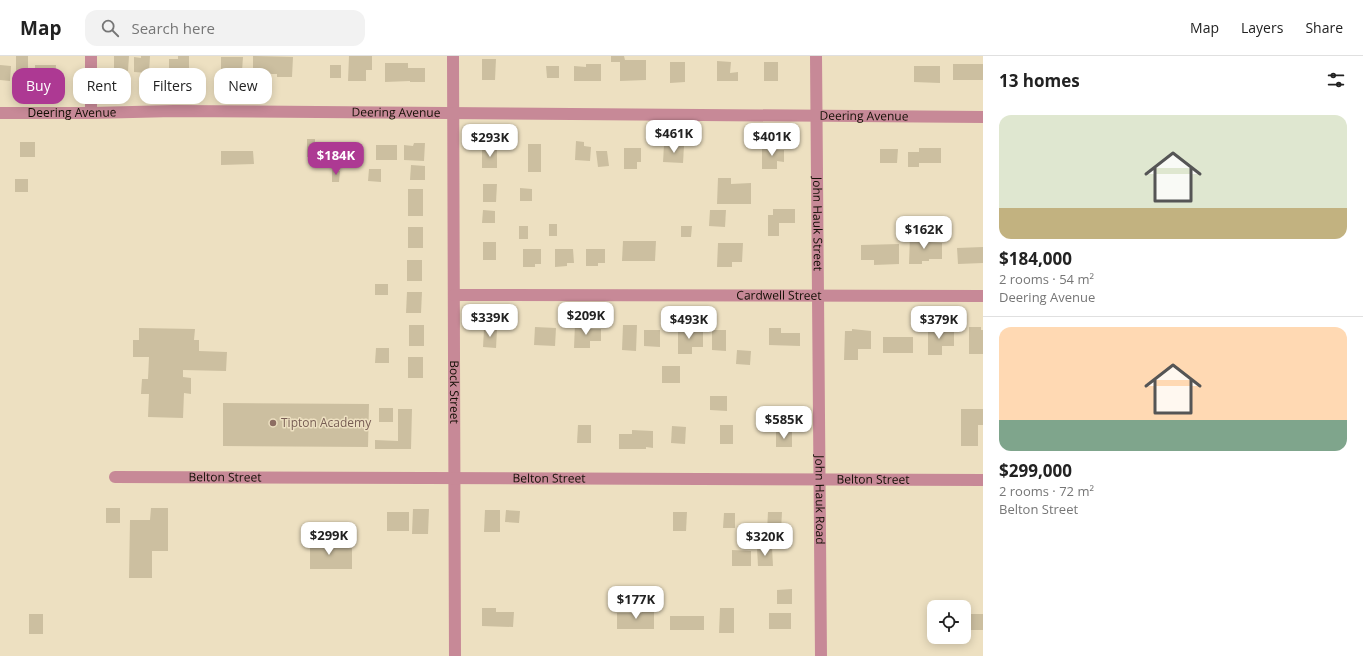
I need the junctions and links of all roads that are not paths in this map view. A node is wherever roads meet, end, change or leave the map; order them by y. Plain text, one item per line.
1 (91, 56) edge
2 (453, 56) edge
3 (816, 56) edge
4 (0, 113) edge
5 (91, 113) junction
6 (453, 113) junction
7 (816, 115) junction
8 (983, 117) edge
9 (454, 295) junction
10 (817, 296) junction
11 (983, 296) edge
12 (115, 477) dead end
13 (455, 479) junction
14 (819, 479) junction
15 (983, 480) edge
16 (455, 656) edge
17 (821, 656) edge

1 - 5 street
2 - 6 street, Bock Street
3 - 7 street, John Hauk Street
4 - 5 street, Deering Avenue
5 - 6 street, Deering Avenue
6 - 7 street, Deering Avenue
6 - 9 street, Bock Street
7 - 8 street, Deering Avenue
7 - 10 street, John Hauk Street
9 - 10 street, Cardwell Street
9 - 13 street, Bock Street
10 - 11 street, Cardwell Street
10 - 14 street, John Hauk Road
12 - 13 street, Belton Street
13 - 14 street, Belton Street
13 - 16 street, Bock Street
14 - 15 street, Belton Street
14 - 17 street, John Hauk Road

